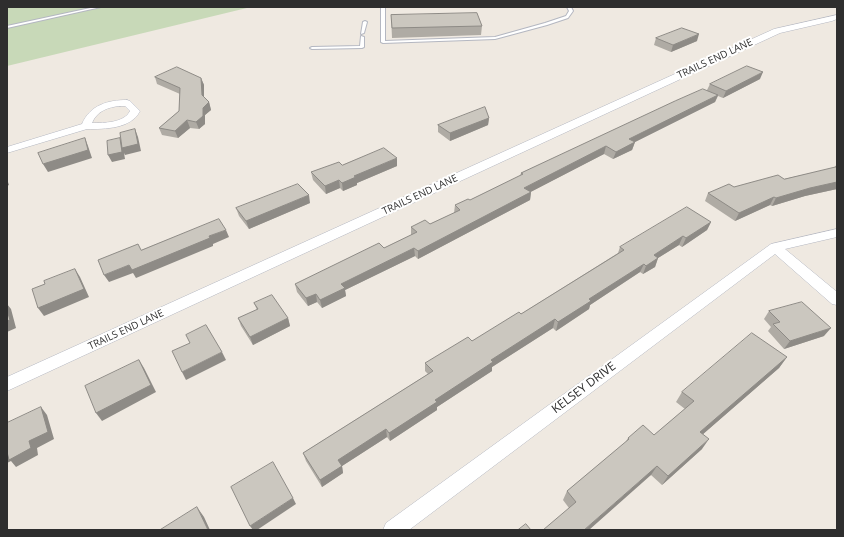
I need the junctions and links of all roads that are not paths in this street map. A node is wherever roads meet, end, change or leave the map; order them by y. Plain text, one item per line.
1 (98, 7) edge
2 (383, 7) edge
3 (569, 7) edge
4 (837, 17) edge
5 (365, 22) dead end
6 (7, 26) edge
7 (312, 48) dead end
8 (86, 126) dead end
9 (7, 150) edge
10 (837, 233) edge
11 (775, 247) junction
12 (837, 300) edge
13 (7, 384) edge
14 (393, 530) edge

1 - 6 lane
2 - 3 lane
4 - 13 street, TRAILS END LANE
5 - 7 lane
8 - 9 street
10 - 11 street, KELSEY DRIVE
11 - 12 street
11 - 14 street, KELSEY DRIVE

